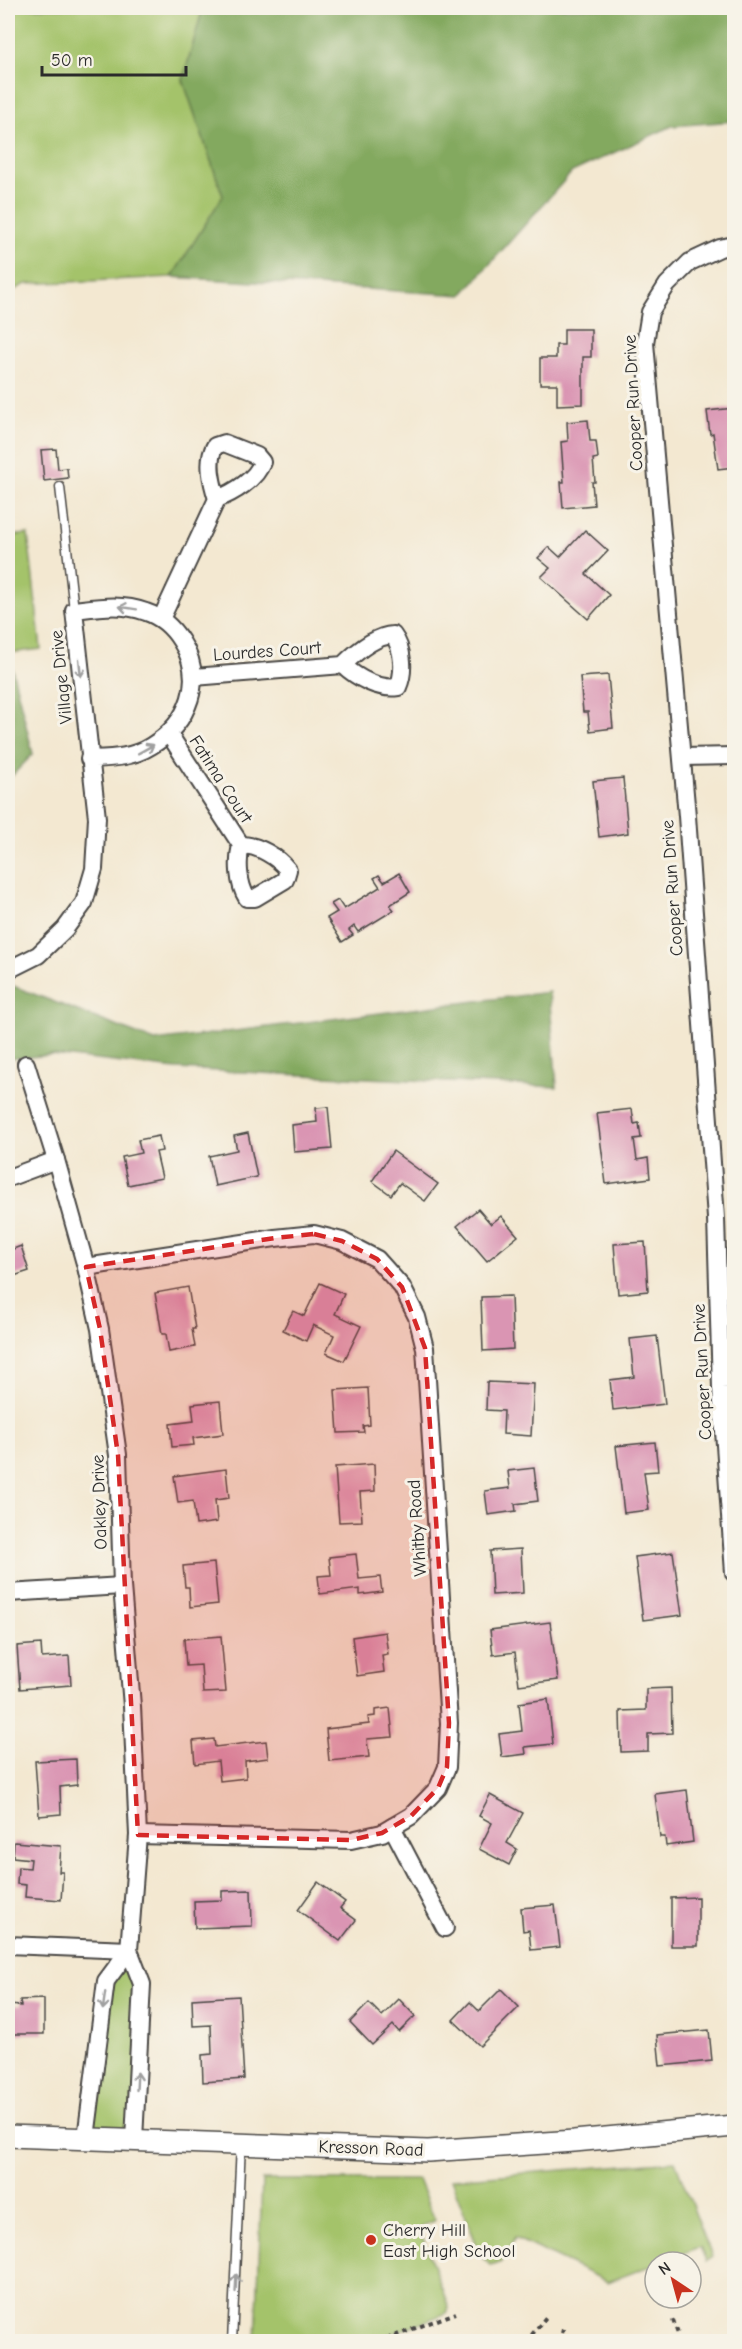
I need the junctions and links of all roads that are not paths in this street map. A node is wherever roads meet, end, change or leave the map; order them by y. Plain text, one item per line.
1 (735, 245) edge
2 (60, 487) dead end
3 (217, 499) dead end
4 (74, 610) junction
5 (161, 619) junction
6 (343, 665) dead end
7 (194, 677) junction
8 (169, 734) junction
9 (735, 756) edge
10 (682, 757) junction
11 (89, 759) junction
12 (241, 845) dead end
13 (8, 970) edge
14 (26, 1064) dead end
15 (56, 1160) junction
16 (8, 1178) edge
17 (86, 1267) junction
18 (728, 1387) edge
19 (735, 1573) edge
20 (122, 1586) junction
21 (8, 1593) edge
22 (392, 1827) junction
23 (138, 1835) junction
24 (445, 1928) dead end
25 (8, 1945) edge
26 (129, 1950) junction
27 (735, 2126) edge
28 (8, 2136) edge
29 (86, 2138) junction
30 (134, 2140) junction
31 (242, 2143) junction
32 (232, 2342) edge

1 - 10 street, Cooper Run Drive
2 - 4 lane
3 - 5 street
5 -> 4 street, Village Drive
4 -> 11 street, Village Drive
5 - 7 street, Village Drive
6 - 7 street, Lourdes Court
7 - 8 street, Village Drive
11 -> 8 street, Village Drive
8 - 12 street, Fatima Court
9 - 10 street
10 - 18 street, Cooper Run Drive
11 - 13 street, Village Drive
14 - 15 street, Oakley Drive
15 - 16 street
15 - 17 street, Oakley Drive
17 - 20 street, Oakley Drive
17 - 22 street, Whitby Road
18 - 19 street, Cooper Run Drive
20 - 21 street
20 - 23 street, Oakley Drive
22 - 23 street, Whitby Road
22 - 24 street
23 - 26 street, Oakley Drive
25 - 26 street
26 -> 29 street
30 -> 26 street
27 - 31 street, Kresson Road
28 - 29 street, Kresson Road
29 - 30 street, Kresson Road
30 - 31 street, Kresson Road
32 -> 31 lane

